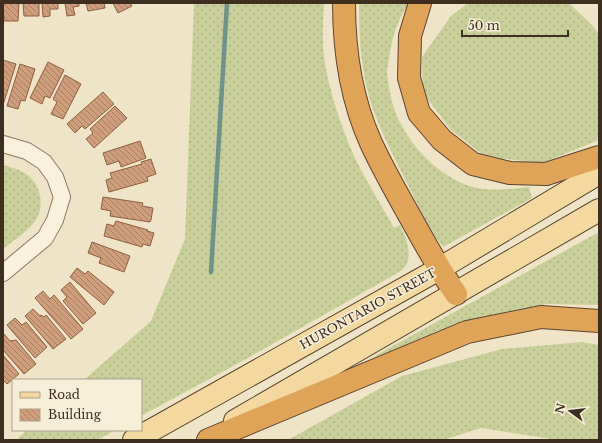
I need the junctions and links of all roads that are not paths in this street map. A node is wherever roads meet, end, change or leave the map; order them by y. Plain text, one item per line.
1 (344, 3) edge
2 (420, 3) edge
3 (3, 144) edge
4 (599, 157) edge
5 (599, 173) edge
6 (599, 210) edge
7 (439, 269) junction
8 (3, 273) edge
9 (456, 294) junction
10 (599, 321) edge
11 (134, 440) edge
12 (202, 440) edge
13 (208, 440) edge

1 - 7 highway
2 - 4 highway
3 - 8 street
5 - 7 main road, HURONTARIO STREET
6 - 9 main road
7 - 9 highway
7 - 11 main road, HURONTARIO STREET
9 - 12 main road
10 - 13 highway

